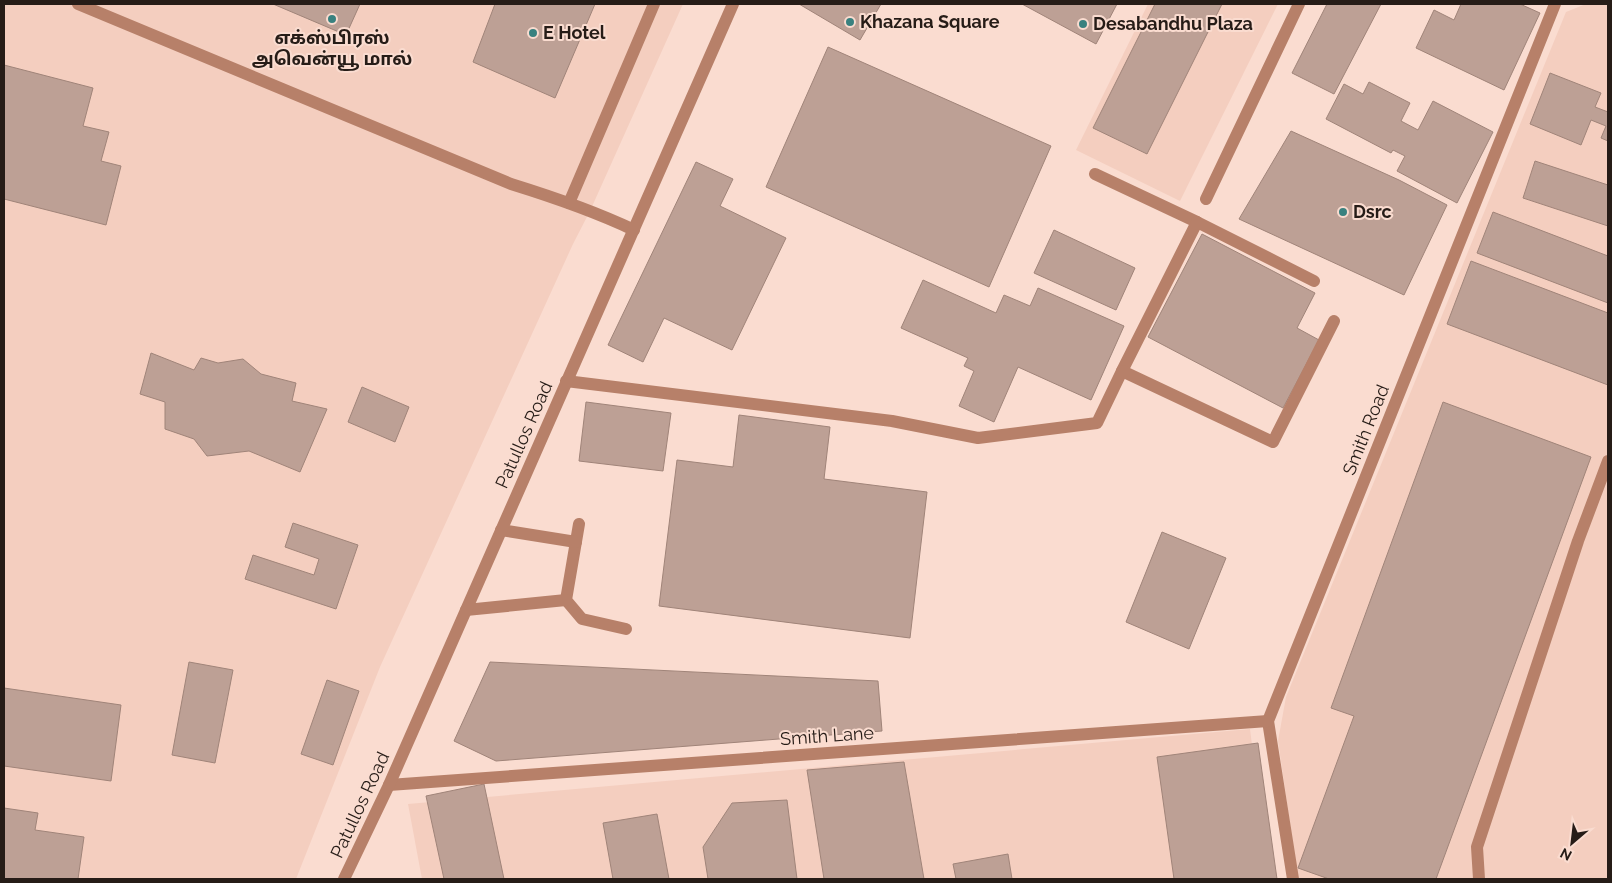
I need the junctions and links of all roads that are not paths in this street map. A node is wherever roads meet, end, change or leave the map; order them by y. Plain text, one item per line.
1 (78, 4) edge
2 (654, 4) edge
3 (732, 4) edge
4 (1299, 4) edge
5 (1555, 4) edge
6 (1095, 174) dead end
7 (1206, 200) dead end
8 (569, 203) junction
9 (1197, 222) junction
10 (634, 230) junction
11 (1314, 281) dead end
12 (1334, 321) dead end
13 (1122, 371) junction
14 (566, 381) junction
15 (1608, 462) edge
16 (579, 524) dead end
17 (501, 530) junction
18 (576, 542) junction
19 (566, 600) junction
20 (466, 610) junction
21 (626, 629) dead end
22 (1268, 721) junction
23 (389, 785) junction
24 (344, 879) edge
25 (1293, 879) edge
26 (1479, 879) edge

1 - 8 street
2 - 8 street
3 - 10 street, Patullos Road
4 - 7 street
5 - 22 street, Smith Road
6 - 9 street
8 - 10 street
9 - 11 street
9 - 13 street
10 - 14 street, Patullos Road
12 - 13 street
13 - 14 street
14 - 17 street, Patullos Road
15 - 26 street
16 - 18 street
17 - 18 street
17 - 20 street, Patullos Road
18 - 19 street
19 - 20 street
19 - 21 street
20 - 23 street, Patullos Road
22 - 23 street, Smith Lane
22 - 25 street
23 - 24 street, Patullos Road

